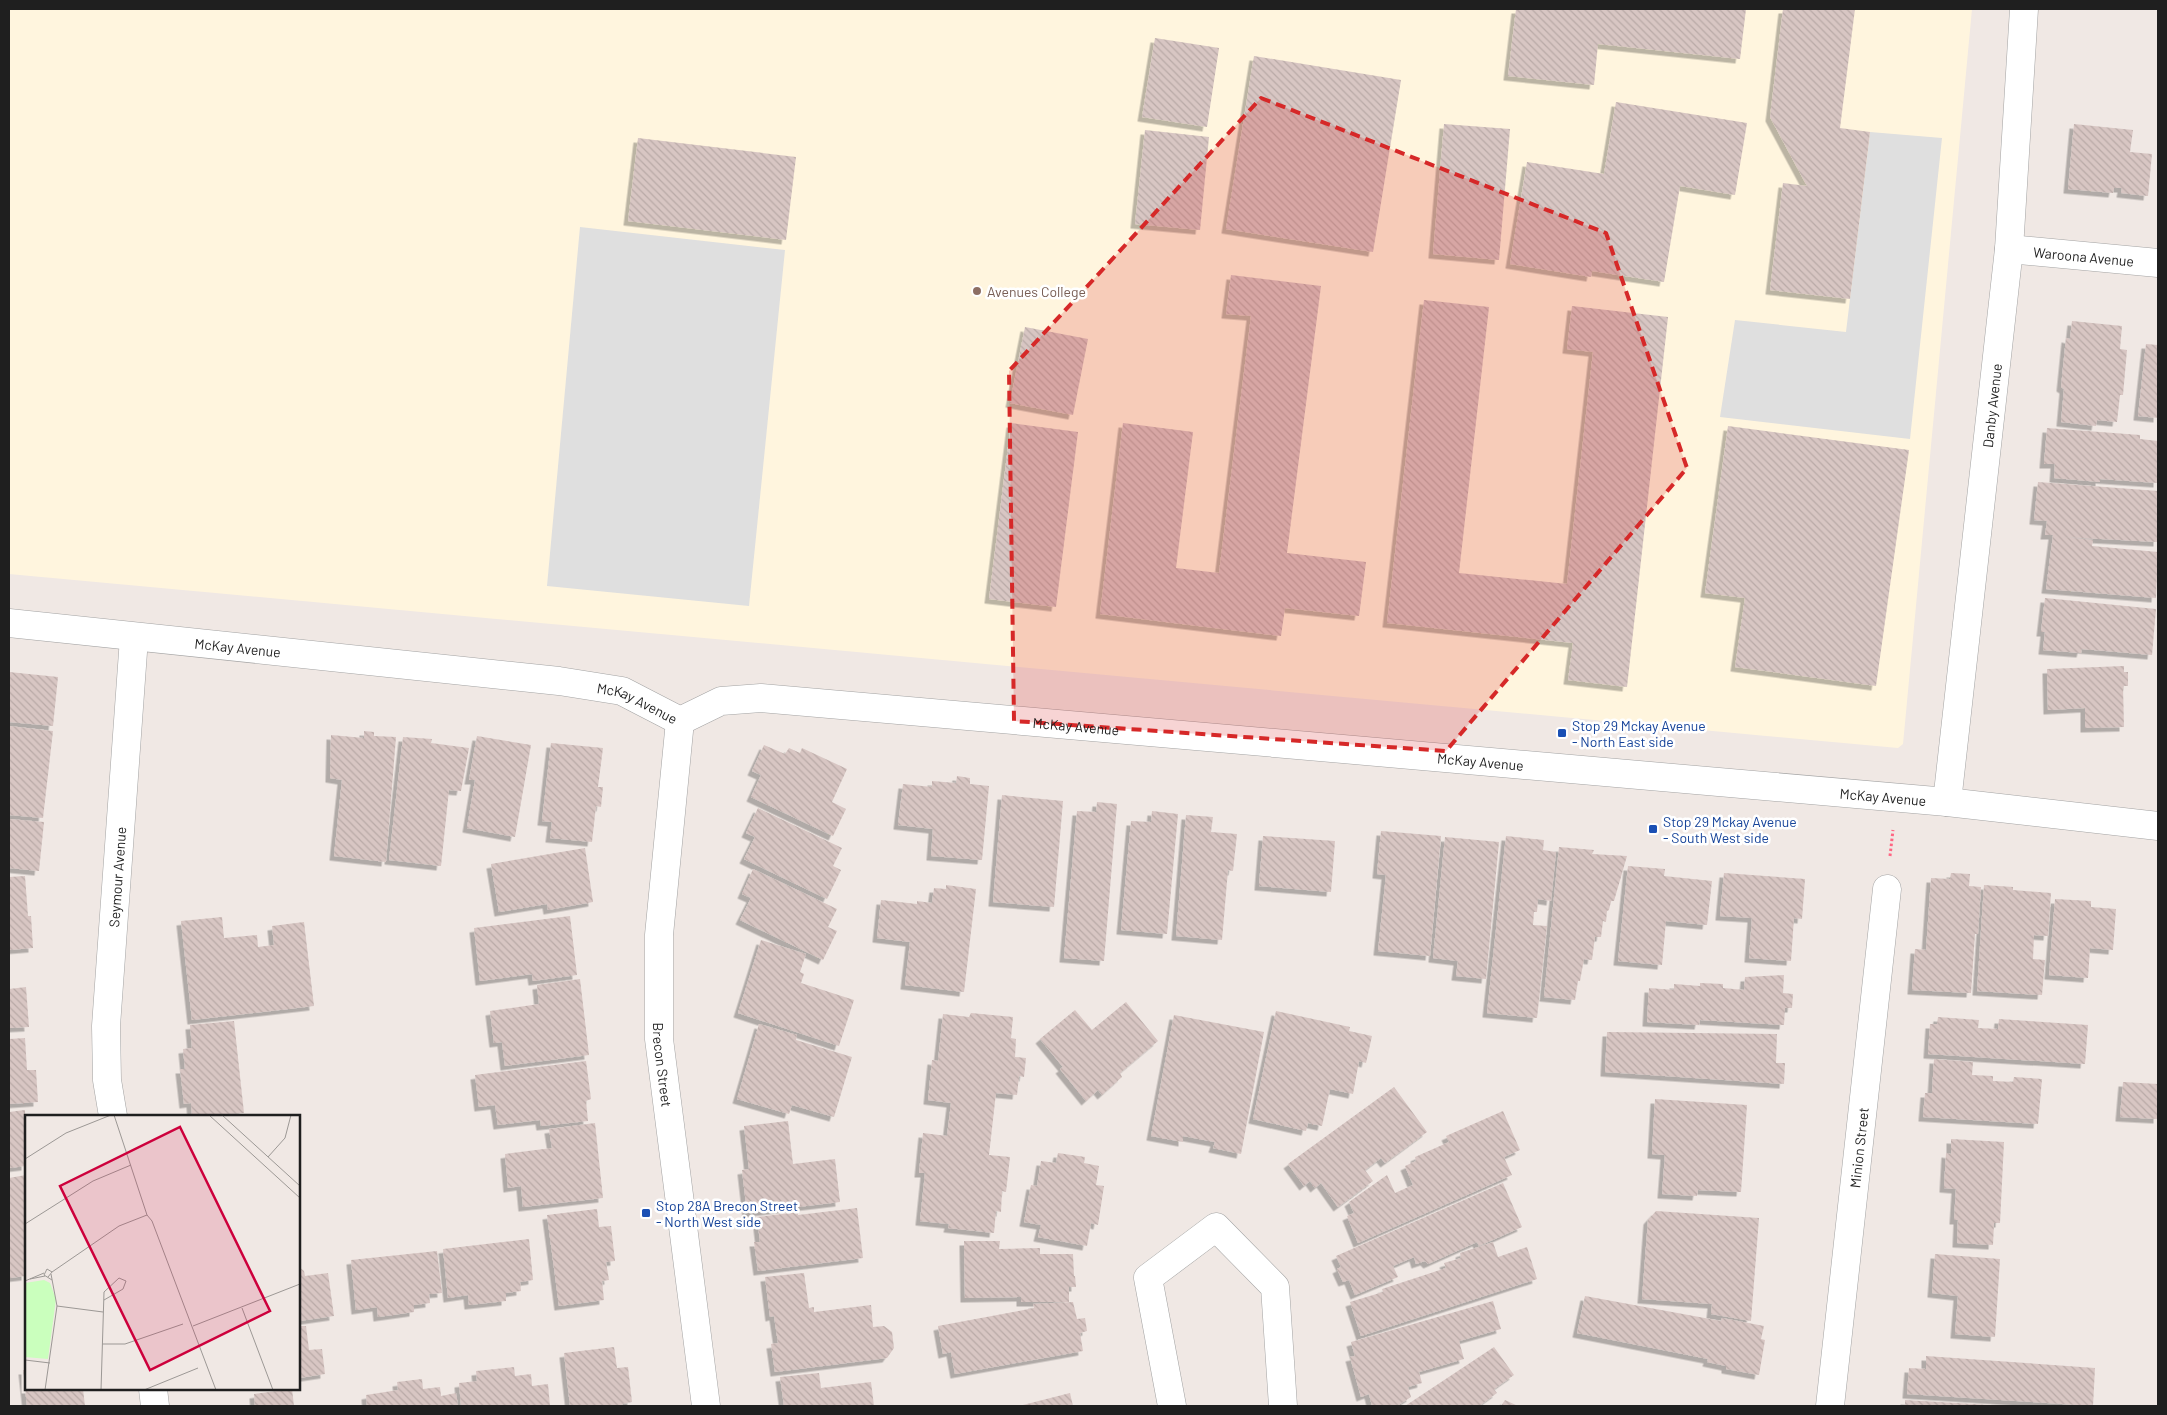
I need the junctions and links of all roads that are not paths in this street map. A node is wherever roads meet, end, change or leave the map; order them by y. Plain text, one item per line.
1 (2024, 9) edge
2 (2009, 249) junction
3 (2158, 263) edge
4 (9, 623) edge
5 (134, 638) junction
6 (680, 721) junction
7 (1947, 802) junction
8 (2158, 826) edge
9 (1887, 889) road end
10 (113, 1115) edge
11 (152, 1390) edge
12 (155, 1406) edge
13 (706, 1406) edge
14 (1172, 1406) edge
15 (1284, 1406) edge
16 (1830, 1406) edge

1 - 2 street, Danby Avenue
2 - 3 street, Waroona Avenue
2 - 7 street, Danby Avenue
4 - 5 street, McKay Avenue
5 - 6 street, McKay Avenue
5 - 10 street, Seymour Avenue
6 - 7 street, McKay Avenue
6 - 13 street, Brecon Street
7 - 8 street, McKay Avenue
9 - 16 street, Minion Street
11 - 12 street
14 - 15 street

